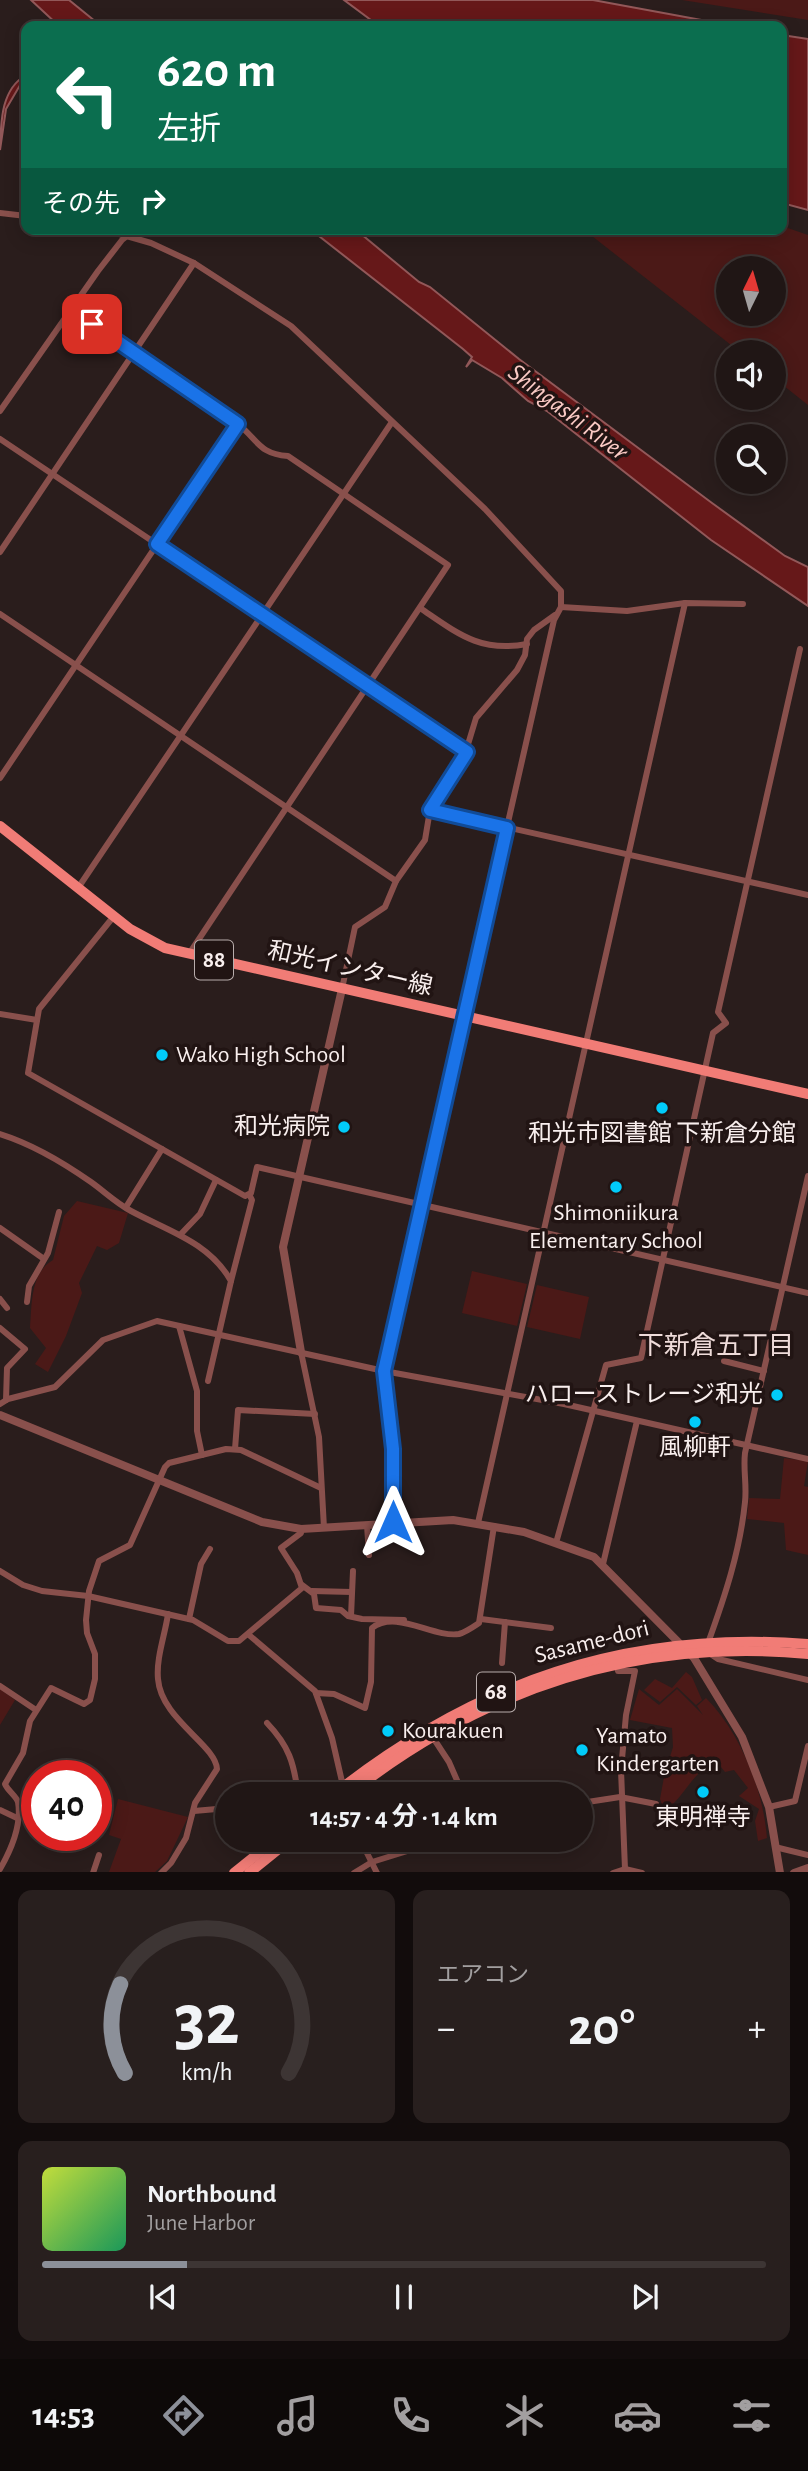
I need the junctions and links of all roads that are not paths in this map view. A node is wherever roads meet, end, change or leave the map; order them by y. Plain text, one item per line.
1 (0, 213) edge
2 (21, 215) edge
3 (127, 235) joint
4 (194, 263) junction
5 (71, 309) junction
6 (133, 354) junction
7 (0, 411) edge
8 (391, 422) junction
9 (238, 424) junction
10 (0, 439) edge
11 (52, 474) junction
12 (344, 494) junction
13 (157, 544) junction
14 (0, 552) edge
15 (685, 603) junction
16 (743, 604) dead end
17 (420, 608) junction
18 (559, 611) junction
19 (0, 614) edge
20 (262, 615) junction
21 (527, 645) junction
22 (800, 649) dead end
23 (76, 665) junction
24 (367, 686) junction
25 (181, 737) junction
26 (467, 752) junction
27 (0, 778) edge
28 (285, 807) junction
29 (430, 810) junction
30 (507, 828) junction
31 (1, 829) edge
32 (627, 855) junction
33 (396, 881) junction
34 (748, 882) junction
35 (78, 888) junction
36 (808, 895) edge
37 (114, 916) junction
38 (190, 954) junction
39 (342, 989) junction
40 (0, 1014) edge
41 (464, 1016) junction
42 (37, 1020) junction
43 (586, 1043) junction
44 (705, 1070) junction
45 (808, 1094) edge
46 (0, 1134) edge
47 (162, 1149) junction
48 (808, 1176) edge
49 (299, 1178) junction
50 (216, 1180) junction
51 (250, 1196) junction
52 (421, 1205) junction
53 (125, 1207) junction
54 (59, 1212) dead end
55 (0, 1228) edge
56 (544, 1233) junction
57 (180, 1235) junction
58 (44, 1259) junction
59 (662, 1260) junction
60 (231, 1281) junction
61 (783, 1287) junction
62 (808, 1293) edge
63 (0, 1300) edge
64 (27, 1302) dead end
65 (7, 1308) dead end
66 (178, 1326) junction
67 (0, 1328) edge
68 (218, 1334) junction
69 (301, 1352) junction
70 (724, 1361) dead end
71 (384, 1371) junction
72 (764, 1371) junction
73 (208, 1381) dead end
74 (710, 1390) dead end
75 (507, 1394) junction
76 (757, 1400) junction
77 (3, 1402) edge
78 (593, 1411) junction
79 (314, 1414) junction
80 (0, 1415) edge
81 (637, 1421) junction
82 (747, 1446) junction
83 (235, 1449) junction
84 (202, 1455) junction
85 (808, 1459) edge
86 (157, 1480) junction
87 (321, 1488) junction
88 (393, 1522) junction
89 (478, 1523) junction
90 (367, 1525) junction
91 (494, 1526) junction
92 (324, 1528) junction
93 (301, 1529) junction
94 (556, 1544) junction
95 (210, 1549) dead end
96 (369, 1555) dead end
97 (603, 1564) junction
98 (0, 1571) edge
99 (353, 1571) dead end
100 (302, 1585) junction
101 (312, 1591) junction
102 (352, 1592) junction
103 (88, 1596) junction
104 (168, 1614) junction
105 (351, 1616) junction
106 (189, 1619) junction
107 (481, 1619) junction
108 (505, 1622) junction
109 (420, 1626) junction
110 (551, 1628) dead end
111 (249, 1635) junction
112 (808, 1644) edge
113 (681, 1645) junction
114 (708, 1647) junction
115 (689, 1653) junction
116 (808, 1654) edge
117 (502, 1663) dead end
118 (617, 1664) junction
119 (808, 1680) edge
120 (0, 1686) edge
121 (316, 1693) junction
122 (36, 1710) junction
123 (267, 1723) dead end
124 (432, 1736) junction
125 (808, 1746) edge
126 (3, 1776) edge
127 (297, 1782) edge
128 (344, 1782) edge
129 (356, 1782) edge
130 (359, 1782) edge
131 (457, 1782) edge
132 (620, 1797) junction
133 (593, 1801) edge
134 (656, 1804) dead end
135 (769, 1807) junction
136 (215, 1809) edge
137 (0, 1810) edge
138 (194, 1811) junction
139 (17, 1818) junction
140 (775, 1847) junction
141 (259, 1852) edge
142 (274, 1852) edge
143 (367, 1852) edge
144 (404, 1852) edge
145 (99, 1855) dead end
146 (808, 1855) edge
147 (372, 1862) junction
148 (808, 1868) edge
149 (0, 1869) edge
150 (625, 1869) junction
151 (93, 1872) edge
152 (161, 1872) edge
153 (234, 1872) edge
154 (249, 1872) edge
155 (354, 1872) edge
156 (377, 1872) edge
157 (613, 1872) edge
158 (642, 1872) edge
159 (780, 1872) edge
160 (794, 1872) edge

1 - 2 street
3 - 4 street
3 - 5 street
4 - 6 street
4 - 8 street
5 - 6 street
5 - 7 street
6 - 9 street
6 - 11 street
8 - 12 street
8 - 18 street
9 - 12 street
9 - 13 street
10 - 11 street
11 - 13 street
11 - 14 street
12 - 17 street
12 - 20 street
13 - 20 street
13 - 23 street
15 - 16 street
15 - 18 street
15 - 32 street
17 - 21 street
17 - 24 street
18 - 21 street
18 - 30 street
19 - 23 street
20 - 24 street
20 - 25 street
21 - 26 street
22 - 34 street
23 - 25 street
23 - 27 street
24 - 26 street
24 - 28 street
25 - 28 street
25 - 35 street
26 - 29 street
28 - 33 street
28 - 38 street
29 - 30 street
29 - 33 street
30 - 32 street
30 - 41 street
31 - 35 main road, 和光インター線 / 88
32 - 34 street
32 - 43 street
33 - 39 street
34 - 36 street
34 - 44 street
35 - 37 main road, 和光インター線 / 88
37 - 38 main road, 和光インター線 / 88
37 - 42 street
38 - 39 main road, 和光インター線 / 88
39 - 41 main road, 和光インター線 / 88
39 - 49 street
40 - 42 street
41 - 43 main road, 和光インター線 / 88
41 - 52 street
42 - 47 street
43 - 44 main road, 和光インター線 / 88
43 - 56 street
44 - 45 main road, 和光インター線 / 88
44 - 59 street
46 - 53 street
47 - 50 street
47 - 53 street
48 - 61 street
49 - 51 street
49 - 52 street
49 - 69 street
50 - 51 street
50 - 57 street
51 - 60 street
52 - 56 street
52 - 71 street
53 - 57 street
54 - 58 street
55 - 58 street
56 - 59 street
56 - 75 street
57 - 60 street
58 - 64 street
59 - 61 street
59 - 78 street
60 - 68 street
61 - 62 street
61 - 72 street
63 - 65 street
66 - 68 street
66 - 77 street
66 - 84 street
67 - 77 street
68 - 69 street
68 - 73 street
69 - 71 street
69 - 79 street
70 - 72 street
71 - 75 street
71 - 88 street
72 - 76 street
74 - 76 street
75 - 78 street
75 - 89 street
76 - 82 street
78 - 81 street
78 - 94 street
79 - 83 street
79 - 87 street
80 - 86 street
81 - 82 street
81 - 97 street
82 - 85 street
82 - 114 street
83 - 84 street
83 - 87 street
84 - 86 street
86 - 93 street
86 - 103 street
87 - 92 street
88 - 89 street
88 - 90 street
89 - 91 street
90 - 92 street
90 - 96 street
91 - 94 street
91 - 107 street
92 - 93 street
93 - 100 street
94 - 97 street
95 - 106 street
97 - 113 street
98 - 103 street
99 - 102 street
100 - 101 street
100 - 111 street
101 - 102 street
101 - 105 street
102 - 105 street
103 - 104 street
103 - 122 street
104 - 106 street
104 - 138 street
105 - 109 street
106 - 111 street
107 - 108 street
107 - 109 street
108 - 110 street
108 - 117 street
109 - 121 street
111 - 121 street
112 - 114 main road, Sasame-dori / 68
113 - 114 main road, Sasame-dori / 68
113 - 115 street
113 - 129 main road, Sasame-dori / 68
114 - 115 main road, Sasame-dori / 68
114 - 116 main road, Sasame-dori / 68
114 - 119 street
115 - 118 main road, Sasame-dori / 68
115 - 135 street
118 - 124 main road, Sasame-dori / 68
118 - 132 street
120 - 122 street
121 - 128 street
122 - 126 street
123 - 127 street
124 - 130 main road, Sasame-dori / 68
124 - 131 street
125 - 135 street
126 - 139 street
132 - 133 street
132 - 134 street
132 - 150 street
135 - 140 street
136 - 138 street
137 - 139 street
138 - 152 street
139 - 149 street
140 - 146 street
140 - 159 street
141 - 153 main road
142 - 154 main road
143 - 147 street
144 - 147 street
145 - 151 street
147 - 155 street
147 - 156 street
148 - 160 street
150 - 157 street
150 - 158 street

